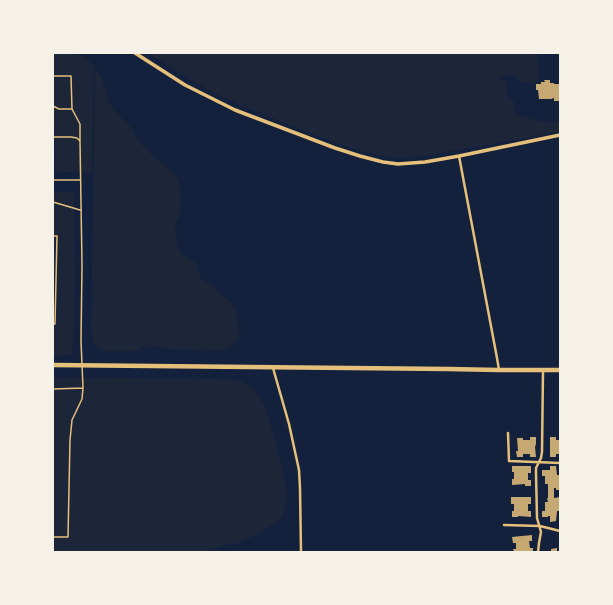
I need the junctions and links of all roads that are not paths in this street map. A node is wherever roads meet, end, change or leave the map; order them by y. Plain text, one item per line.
1 (135, 53) edge
2 (53, 76) edge
3 (53, 106) edge
4 (72, 109) junction
5 (560, 135) edge
6 (53, 137) edge
7 (80, 141) junction
8 (459, 156) junction
9 (53, 180) edge
10 (80, 180) junction
11 (53, 202) edge
12 (81, 210) junction
13 (53, 236) edge
14 (53, 324) edge
15 (53, 365) edge
16 (82, 365) junction
17 (273, 368) junction
18 (499, 370) junction
19 (543, 370) junction
20 (560, 370) edge
21 (53, 388) edge
22 (83, 388) junction
23 (508, 433) dead end
24 (539, 462) junction
25 (560, 463) edge
26 (504, 525) dead end
27 (540, 526) junction
28 (560, 531) edge
29 (53, 537) edge
30 (302, 552) edge
31 (538, 552) edge

1 - 8 street
2 - 4 lane
3 - 4 lane
4 - 7 lane
5 - 8 street
6 - 7 lane
7 - 10 lane
8 - 18 street
9 - 10 lane
10 - 12 lane
11 - 12 lane
12 - 16 lane
13 - 14 lane
15 - 16 main road
16 - 17 main road
16 - 22 lane
17 - 18 main road
17 - 30 street
18 - 19 main road
19 - 20 main road
19 - 24 street
21 - 22 lane
22 - 29 lane
23 - 24 street
24 - 25 street
24 - 27 street
26 - 27 street
27 - 28 street
27 - 31 street

